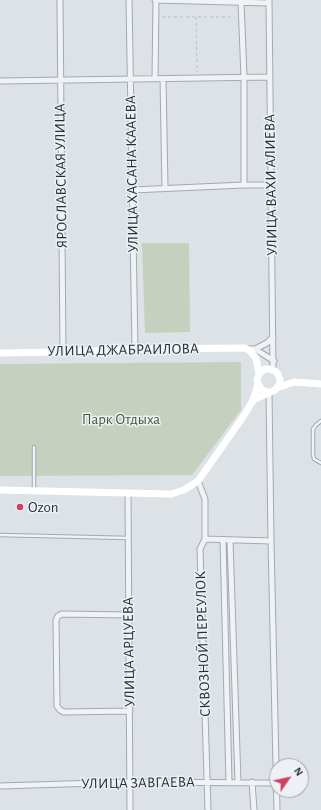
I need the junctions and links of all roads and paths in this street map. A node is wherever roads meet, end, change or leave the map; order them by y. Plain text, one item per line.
1 (60, 0) edge
2 (129, 0) edge
3 (155, 0) edge
4 (185, 0) edge
5 (269, 1) edge
6 (241, 2) junction
7 (242, 16) junction
8 (156, 17) junction
9 (196, 17) junction
10 (244, 77) junction
11 (270, 77) junction
12 (197, 78) junction
13 (155, 79) junction
14 (163, 79) junction
15 (60, 80) junction
16 (130, 80) junction
17 (0, 81) edge
18 (244, 185) junction
19 (271, 185) junction
20 (165, 188) junction
21 (132, 190) junction
22 (273, 337) junction
23 (245, 348) junction
24 (135, 349) junction
25 (255, 349) junction
26 (63, 352) junction
27 (0, 353) edge
28 (274, 361) junction
29 (276, 372) junction
30 (259, 374) junction
31 (294, 382) junction
32 (258, 384) junction
33 (321, 384) edge
34 (277, 388) junction
35 (269, 392) junction
36 (253, 400) junction
37 (321, 421) edge
38 (34, 447) dead end
39 (321, 463) edge
40 (198, 481) junction
41 (0, 490) edge
42 (34, 491) junction
43 (128, 494) junction
44 (0, 535) edge
45 (129, 538) junction
46 (205, 539) junction
47 (223, 540) junction
48 (230, 540) junction
49 (270, 541) junction
50 (129, 614) junction
51 (130, 711) junction
52 (276, 758) edge
53 (130, 782) junction
54 (207, 782) junction
55 (229, 782) junction
56 (238, 782) junction
57 (252, 782) junction
58 (269, 782) edge
59 (0, 786) edge
60 (277, 798) edge
61 (130, 810) edge
62 (208, 810) edge
63 (254, 810) edge
64 (277, 810) edge

1 - 15 street, ЯРОСЛАВСКАЯ УЛИЦА
2 - 16 street, УЛИЦА ХАСАНА КААЕВА
3 - 4 street
3 - 8 street
4 - 6 street
5 - 6 street
5 - 11 street, УЛИЦА ВАХИ АЛИЕВА
6 - 7 street
7 - 9 path
7 - 10 street
8 - 9 path
8 - 13 street
9 - 12 path
10 - 11 street
10 - 12 street
10 - 18 street
11 - 19 street, УЛИЦА ВАХИ АЛИЕВА
12 - 14 street
13 - 14 street
13 - 16 street
14 - 20 street
15 - 16 street
15 - 17 street
15 - 26 street, ЯРОСЛАВСКАЯ УЛИЦА
16 - 21 street, УЛИЦА ХАСАНА КААЕВА
18 - 19 street
18 - 20 street
19 - 22 street, УЛИЦА ВАХИ АЛИЕВА
20 - 21 street
21 - 24 street, УЛИЦА ХАСАНА КААЕВА
22 - 25 street
22 - 28 street, УЛИЦА ВАХИ АЛИЕВА
23 - 24 street, УЛИЦА ДЖАБРАИЛОВА
23 - 25 street, УЛИЦА ДЖАБРАИЛОВА
23 - 30 street
24 - 26 street, УЛИЦА ДЖАБРАИЛОВА
25 - 28 street, УЛИЦА ДЖАБРАИЛОВА
26 - 27 street, УЛИЦА ДЖАБРАИЛОВА
28 - 29 street, УЛИЦА ВАХИ АЛИЕВА
29 - 30 street
29 - 31 street
29 - 34 street
30 - 32 street
31 - 33 street
31 - 34 street
32 - 35 street
32 - 36 street
34 - 35 street
35 - 36 street
35 - 49 street
36 - 40 street
37 - 39 lane
38 - 42 lane
40 - 43 street
40 - 46 street, СКВОЗНОЙ ПЕРЕУЛОК
41 - 42 street
42 - 43 street
43 - 45 street, УЛИЦА АРЦУЕВА
44 - 45 lane
45 - 50 street, УЛИЦА АРЦУЕВА
46 - 47 street
46 - 54 street, СКВОЗНОЙ ПЕРЕУЛОК
47 - 48 street
47 - 55 street
48 - 49 street
48 - 56 street
49 - 52 street
50 - 51 street, УЛИЦА АРЦУЕВА
50 - 51 street
51 - 53 street, УЛИЦА АРЦУЕВА
53 - 54 street, УЛИЦА ЗАВГАЕВА
53 - 59 street, УЛИЦА ЗАВГАЕВА
53 - 61 street, УЛИЦА АРЦУЕВА
54 - 55 street, УЛИЦА ЗАВГАЕВА
54 - 62 street, СКВОЗНОЙ ПЕРЕУЛОК
55 - 56 street, УЛИЦА ЗАВГАЕВА
56 - 57 street, УЛИЦА ЗАВГАЕВА
57 - 58 street, УЛИЦА ЗАВГАЕВА
57 - 63 street
60 - 64 street

